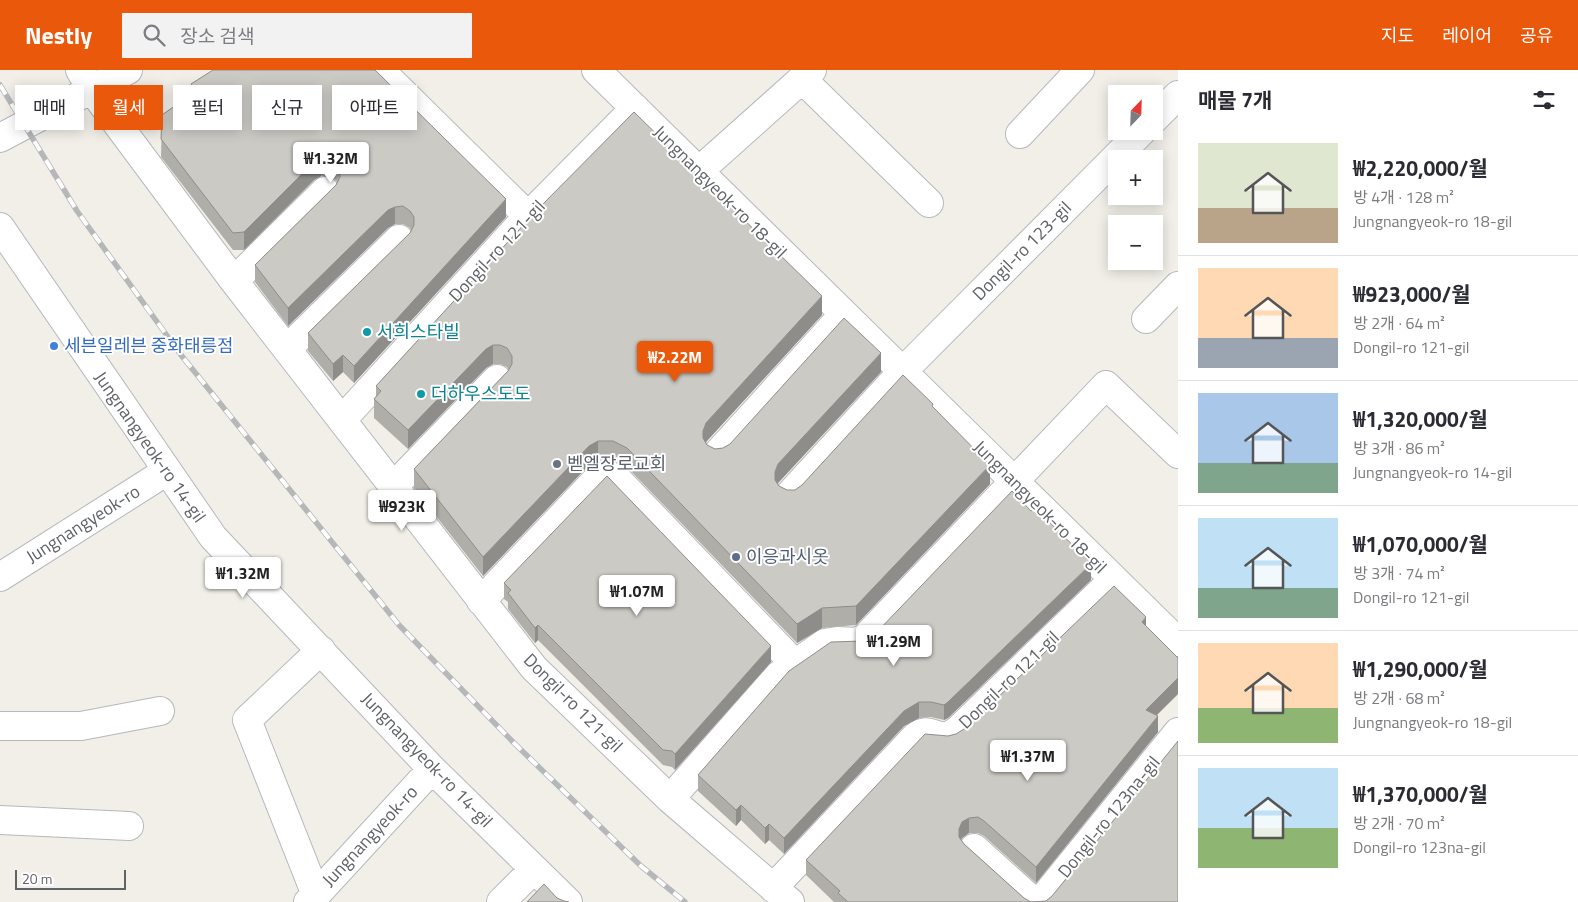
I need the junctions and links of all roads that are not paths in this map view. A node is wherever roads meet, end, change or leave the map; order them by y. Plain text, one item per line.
1 (128, 70) edge
2 (380, 70) edge
3 (596, 70) edge
4 (1080, 70) edge
5 (807, 74) edge
6 (86, 80) edge
7 (1178, 95) edge
8 (635, 108) junction
9 (1163, 110) edge
10 (1020, 134) dead end
11 (0, 138) edge
12 (1133, 140) edge
13 (699, 171) junction
14 (325, 191) dead end
15 (928, 203) dead end
16 (528, 216) junction
17 (0, 227) edge
18 (398, 239) dead end
19 (234, 282) junction
20 (1178, 286) edge
21 (844, 314) junction
22 (1146, 319) dead end
23 (287, 349) junction
24 (903, 371) junction
25 (497, 379) edge
26 (342, 420) junction
27 (718, 453) edge
28 (1178, 454) edge
29 (167, 471) junction
30 (1014, 481) junction
31 (394, 486) junction
32 (790, 494) edge
33 (0, 577) edge
34 (1114, 580) junction
35 (481, 601) junction
36 (1178, 642) edge
37 (321, 650) junction
38 (795, 664) junction
39 (160, 711) dead end
40 (0, 726) edge
41 (1178, 733) edge
42 (432, 769) junction
43 (670, 799) junction
44 (0, 820) edge
45 (129, 826) dead end
46 (974, 848) dead end
47 (534, 869) junction
48 (781, 895) edge
49 (312, 898) edge
50 (501, 902) edge
51 (568, 902) edge
52 (1034, 902) edge
53 (1040, 902) edge

1 - 6 street
2 - 16 street
3 - 8 street, Jungnangyeok-ro 18-gil
4 - 10 street
5 - 13 street
5 - 15 street
6 - 11 street
6 - 19 street, Dongil-ro 121-gil
7 - 9 street
8 - 13 street, Jungnangyeok-ro 18-gil
8 - 16 street, Dongil-ro 121-gil
12 - 24 street, Dongil-ro 123-gil
13 - 21 street, Jungnangyeok-ro 18-gil
14 - 19 street
16 - 26 street, Dongil-ro 121-gil
17 - 29 street, Jungnangyeok-ro 14-gil
18 - 23 street
19 - 23 street, Dongil-ro 121-gil
20 - 22 street
21 - 24 street, Jungnangyeok-ro 18-gil
21 - 27 street
23 - 26 street, Dongil-ro 121-gil
24 - 30 street, Jungnangyeok-ro 18-gil
24 - 32 street
25 - 31 street
26 - 31 street, Dongil-ro 121-gil
28 - 30 street
29 - 33 street, Jungnangyeok-ro
29 - 37 street, Jungnangyeok-ro 14-gil
30 - 34 street, Jungnangyeok-ro 18-gil
30 - 38 street
31 - 35 street, Dongil-ro 121-gil
34 - 36 street, Jungnangyeok-ro 18-gil
34 - 48 street, Dongil-ro 121-gil
35 - 38 street
35 - 43 street, Dongil-ro 121-gil
37 - 42 street, Jungnangyeok-ro 14-gil
37 - 49 street
38 - 43 street
39 - 40 street
41 - 53 street, Dongil-ro 123na-gil
42 - 47 street, Jungnangyeok-ro 14-gil
42 - 49 street, Jungnangyeok-ro
43 - 48 street, Dongil-ro 121-gil
44 - 45 street
46 - 52 street
47 - 50 street
47 - 51 street, Jungnangyeok-ro 14-gil

